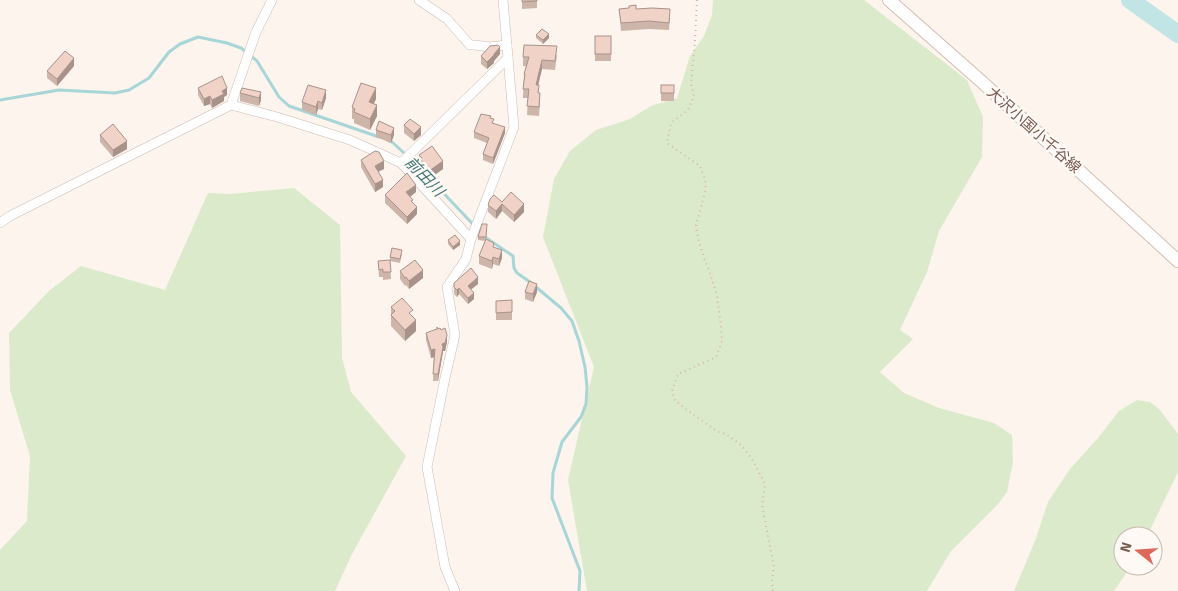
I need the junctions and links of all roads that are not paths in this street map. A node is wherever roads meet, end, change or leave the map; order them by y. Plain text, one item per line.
1 (272, 0) edge
2 (419, 0) edge
3 (503, 0) edge
4 (889, 0) edge
5 (507, 45) junction
6 (508, 58) junction
7 (231, 105) junction
8 (401, 163) junction
9 (0, 223) edge
10 (471, 240) junction
11 (1178, 261) edge
12 (455, 591) edge

1 - 7 street
2 - 5 street
3 - 5 street
4 - 11 main road, 大沢小国小千谷線
5 - 6 street
6 - 8 street
6 - 10 street
7 - 8 street
7 - 9 street
8 - 10 street
10 - 12 street

